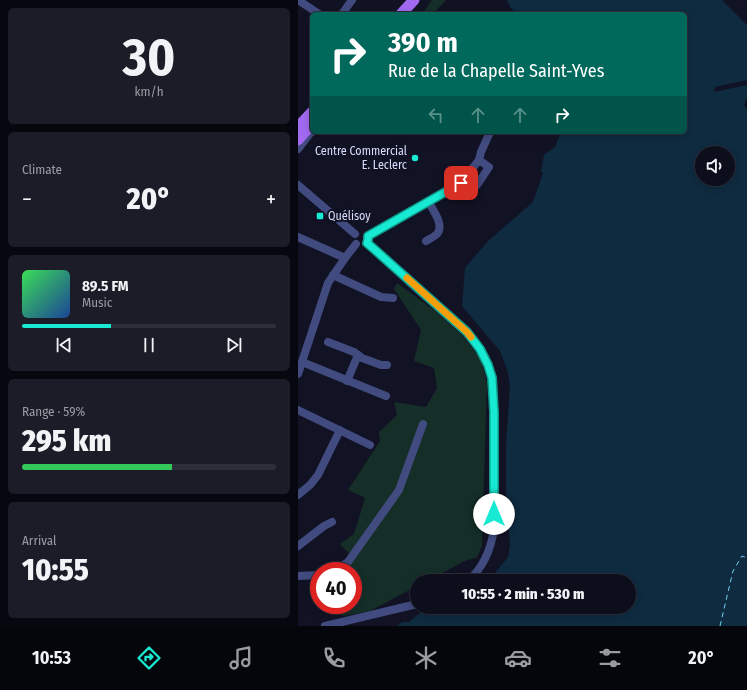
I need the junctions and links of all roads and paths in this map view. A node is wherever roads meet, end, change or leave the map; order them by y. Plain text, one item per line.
1 (298, 0) edge
2 (352, 0) edge
3 (414, 0) edge
4 (422, 0) edge
5 (316, 12) edge
6 (343, 12) edge
7 (403, 12) edge
8 (412, 12) edge
9 (310, 114) edge
10 (310, 120) edge
11 (298, 127) edge
12 (310, 131) edge
13 (310, 133) edge
14 (489, 134) edge
15 (298, 135) edge
16 (298, 140) edge
17 (298, 149) edge
18 (479, 160) junction
19 (466, 176) junction
20 (298, 185) edge
21 (428, 201) junction
22 (355, 234) junction
23 (298, 237) edge
24 (367, 239) junction
25 (426, 242) dead end
26 (356, 244) junction
27 (345, 258) junction
28 (333, 275) junction
29 (393, 298) dead end
30 (328, 342) dead end
31 (358, 355) junction
32 (302, 362) junction
33 (387, 365) dead end
34 (298, 374) edge
35 (347, 381) junction
36 (386, 396) dead end
37 (298, 410) edge
38 (423, 424) dead end
39 (340, 430) junction
40 (370, 444) dead end
41 (298, 495) edge
42 (332, 522) dead end
43 (298, 546) edge
44 (348, 562) edge
45 (474, 574) edge
46 (310, 575) edge
47 (298, 576) edge
48 (410, 606) edge
49 (325, 626) edge

1 - 5 street
2 - 6 street
3 - 7 main road
4 - 8 main road
9 - 11 main road
10 - 15 main road
12 - 16 main road
13 - 17 street
14 - 18 street
18 - 19 street
18 - 19 street
19 - 21 street
20 - 22 street
21 - 24 street
21 - 25 street
22 - 24 street
22 - 26 street
23 - 27 street
24 - 26 street
24 - 45 street
26 - 27 street
27 - 28 street
28 - 29 street
28 - 32 street
30 - 31 street
31 - 33 street
31 - 35 street
32 - 34 street
32 - 35 street
35 - 36 street
37 - 39 street
38 - 44 street
39 - 40 street
39 - 41 street
42 - 43 street
46 - 47 street
48 - 49 street

